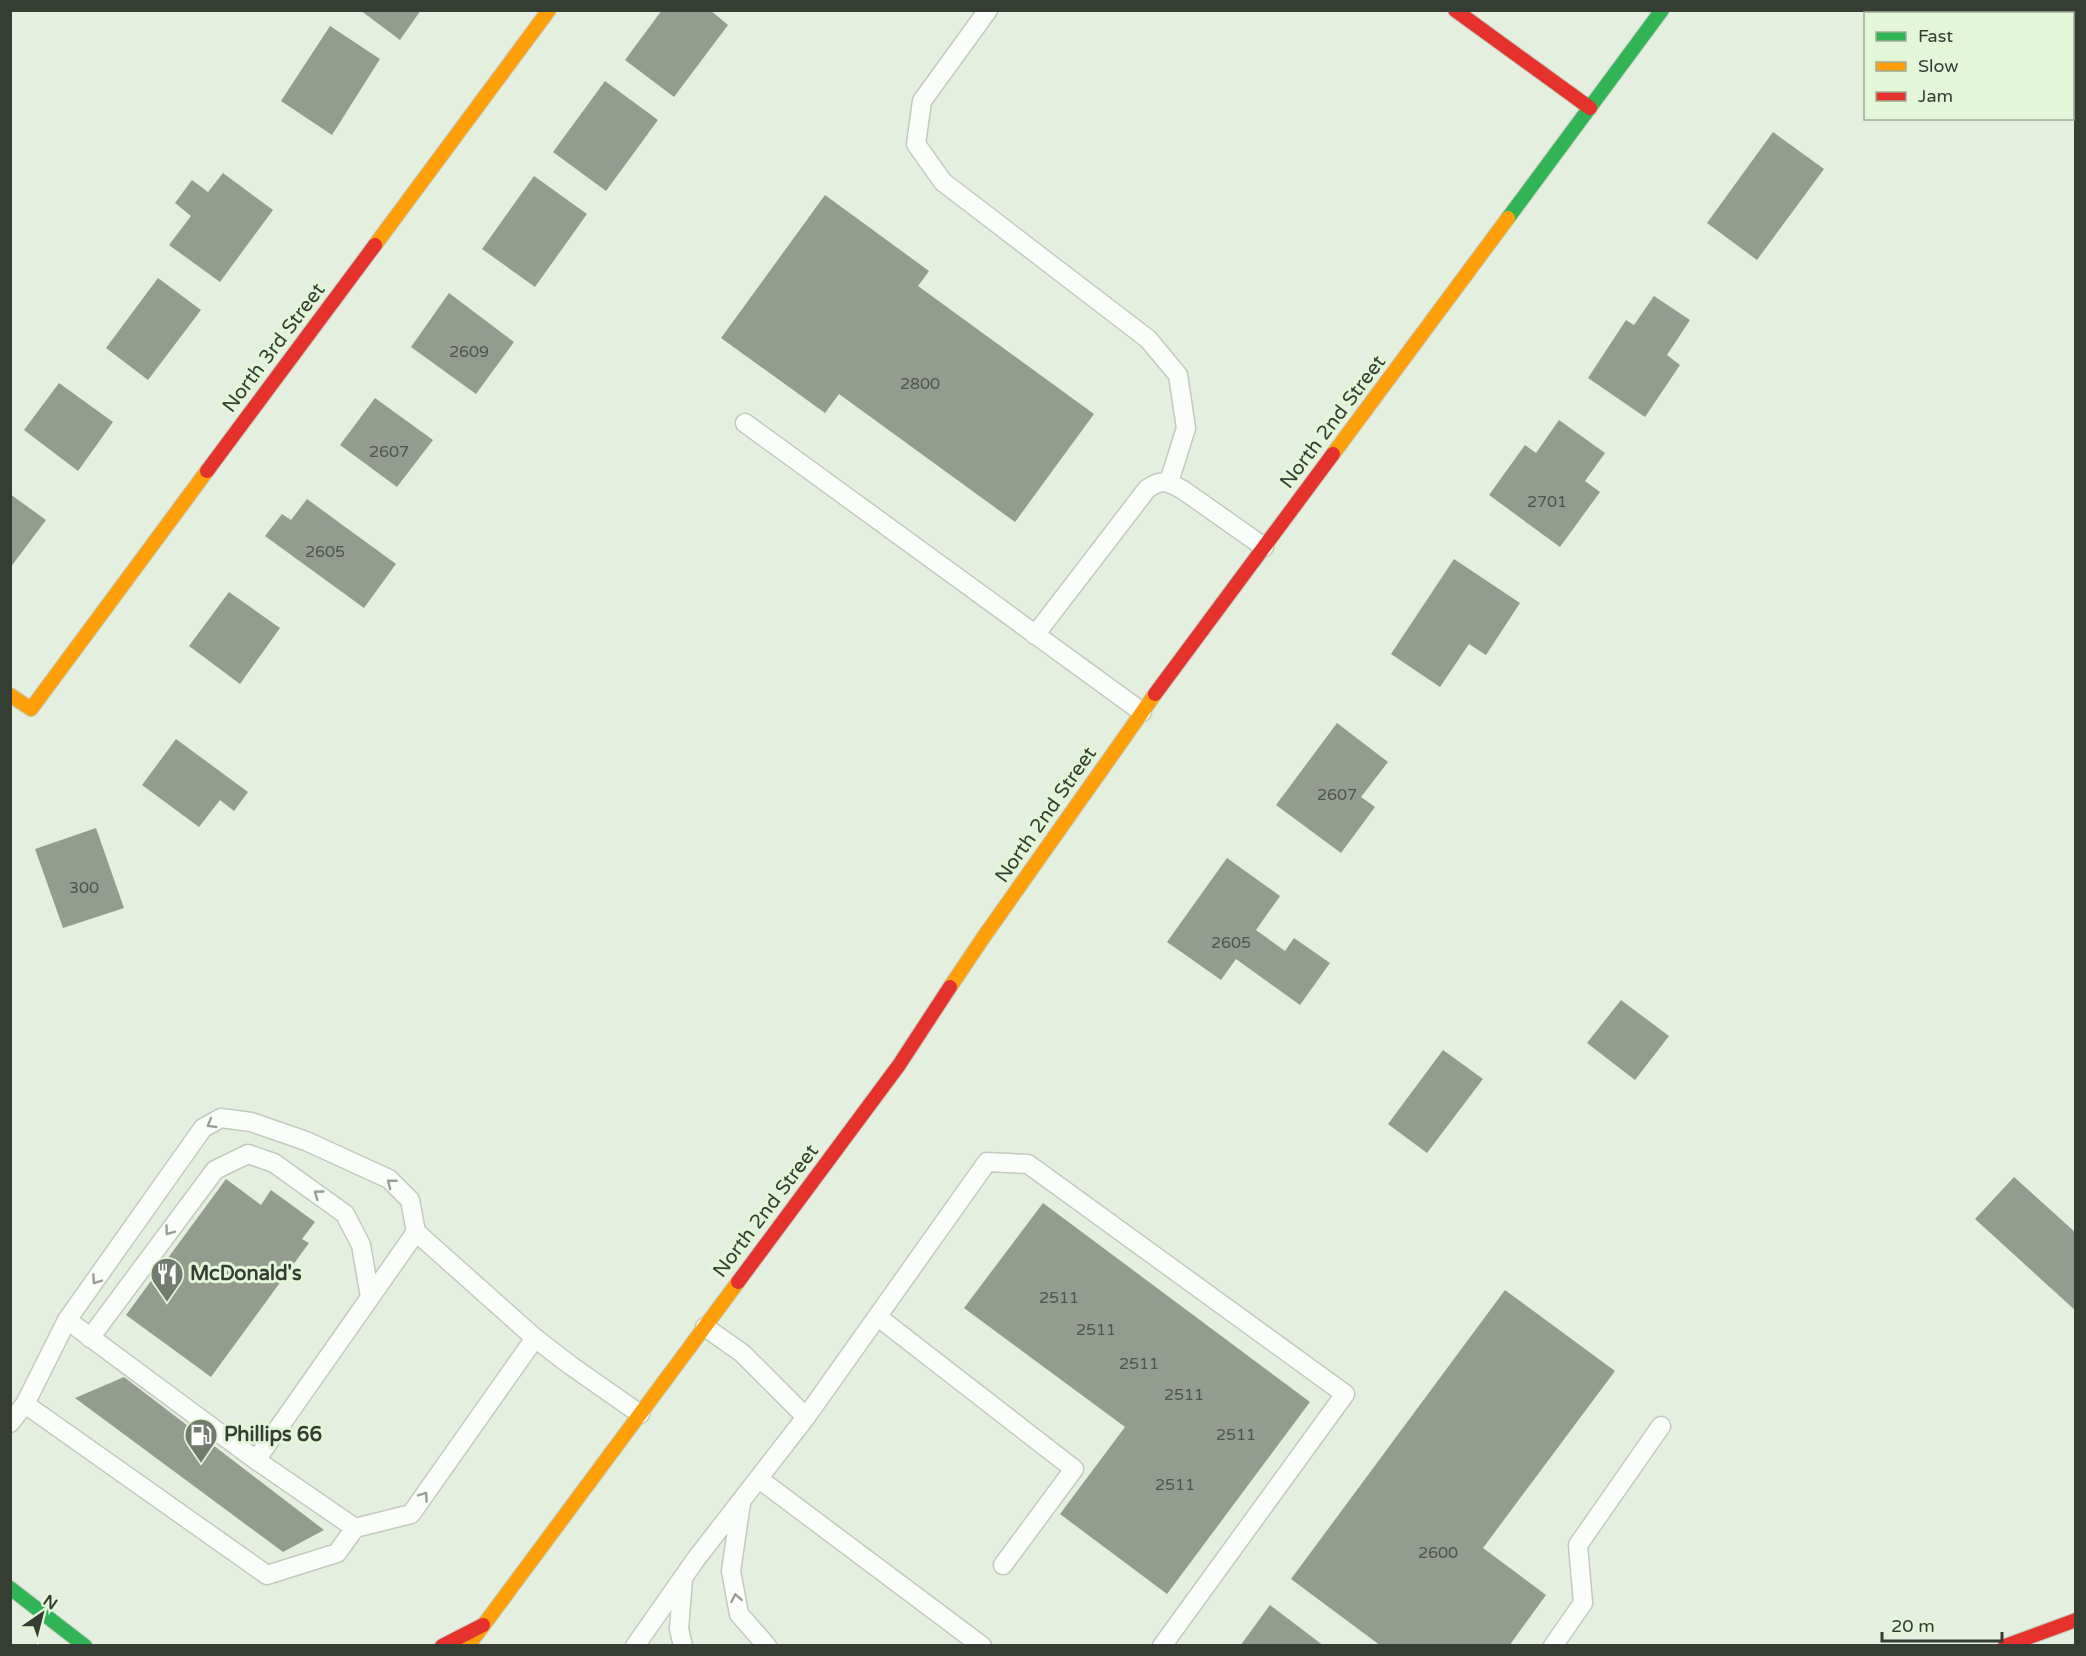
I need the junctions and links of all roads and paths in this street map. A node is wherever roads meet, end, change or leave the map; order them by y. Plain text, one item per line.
1 (549, 10) edge
2 (988, 10) edge
3 (1455, 10) edge
4 (1662, 10) edge
5 (1590, 108) junction
6 (745, 423) dead end
7 (1169, 482) junction
8 (1264, 547) junction
9 (1035, 634) junction
10 (10, 695) edge
11 (1142, 712) junction
12 (416, 1232) junction
13 (370, 1297) junction
14 (878, 1317) junction
15 (67, 1320) junction
16 (705, 1327) junction
17 (90, 1338) junction
18 (535, 1338) junction
19 (25, 1404) junction
20 (640, 1414) junction
21 (806, 1417) junction
22 (10, 1423) edge
23 (1662, 1426) dead end
24 (256, 1460) junction
25 (759, 1479) junction
26 (741, 1502) junction
27 (356, 1528) junction
28 (1003, 1565) dead end
29 (684, 1577) junction
30 (10, 1588) edge
31 (2076, 1620) edge
32 (483, 1625) junction
33 (86, 1646) edge
34 (442, 1646) edge
35 (468, 1646) edge
36 (635, 1646) edge
37 (683, 1646) edge
38 (767, 1646) edge
39 (982, 1646) edge
40 (1162, 1646) edge
41 (1553, 1646) edge
42 (2005, 1646) edge

1 - 10 main road, North 3rd Street
2 - 7 lane
3 - 5 main road
4 - 5 main road, North 2nd Street
5 - 8 main road, North 2nd Street
6 - 9 lane
7 - 8 lane
7 - 9 lane
8 - 11 main road, North 2nd Street
9 - 11 lane
11 - 16 main road, North 2nd Street
12 - 13 lane
12 -> 15 lane
12 - 18 lane
13 -> 17 lane
13 - 24 lane
14 - 21 lane
14 - 28 lane
14 - 40 lane
15 - 17 lane
15 - 19 lane
16 - 20 main road, North 2nd Street
16 - 21 lane
17 - 24 lane
18 - 20 lane
27 -> 18 lane
19 - 22 lane
19 - 27 lane
20 - 32 main road, North 2nd Street
21 - 25 lane
23 - 41 lane
24 - 27 lane
25 - 26 lane
25 - 39 lane
26 - 29 lane
38 -> 26 lane
29 - 36 lane
29 - 37 lane
30 - 33 main road
31 - 42 main road
32 - 34 main road
32 - 35 main road, North 2nd Street

